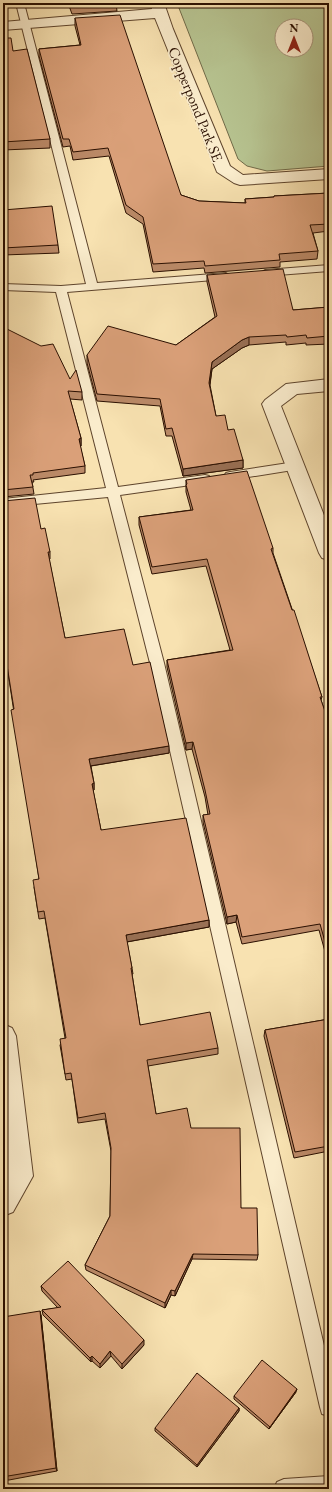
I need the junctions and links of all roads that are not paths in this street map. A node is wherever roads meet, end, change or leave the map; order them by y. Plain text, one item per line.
1 (20, 3) edge
2 (158, 8) edge
3 (25, 24) junction
4 (3, 26) edge
5 (329, 174) edge
6 (329, 268) edge
7 (257, 274) edge
8 (233, 275) edge
9 (92, 286) junction
10 (3, 287) edge
11 (61, 289) junction
12 (329, 385) edge
13 (295, 466) junction
14 (113, 492) junction
15 (3, 503) edge
16 (329, 554) edge
17 (3, 1036) edge
18 (3, 1203) edge
19 (329, 1407) edge
20 (329, 1486) edge
21 (284, 1489) edge

1 - 3 lane
2 - 3 street
2 - 5 street, Copperpond Park SE
3 - 4 street
3 - 9 lane
6 - 7 lane
8 - 9 lane
9 - 11 lane
10 - 11 lane
11 - 14 lane
12 - 13 street
13 - 14 lane
13 - 16 street
14 - 15 lane
14 - 19 lane
17 - 18 street
20 - 21 lane

